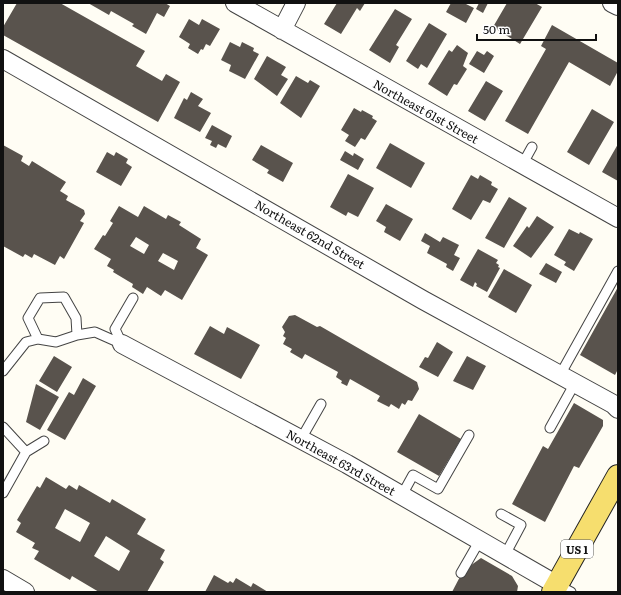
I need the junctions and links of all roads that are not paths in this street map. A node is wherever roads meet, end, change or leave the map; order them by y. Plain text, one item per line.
1 (235, 3) edge
2 (296, 3) edge
3 (612, 3) edge
4 (618, 6) edge
5 (282, 30) junction
6 (3, 59) edge
7 (532, 147) dead end
8 (522, 165) junction
9 (618, 218) edge
10 (618, 271) edge
11 (133, 298) dead end
12 (77, 335) junction
13 (38, 339) junction
14 (122, 344) junction
15 (3, 371) edge
16 (567, 379) junction
17 (321, 404) dead end
18 (618, 409) edge
19 (3, 427) edge
20 (550, 428) dead end
21 (469, 435) dead end
22 (301, 439) junction
23 (44, 441) dead end
24 (26, 452) junction
25 (618, 476) edge
26 (3, 493) edge
27 (402, 495) junction
28 (501, 514) dead end
29 (480, 540) junction
30 (505, 555) junction
31 (462, 573) dead end
32 (3, 579) edge
33 (560, 590) edge
34 (25, 592) edge

1 - 5 street, Northeast 61st Street
2 - 5 street
3 - 4 street
5 - 8 street, Northeast 61st Street
6 - 16 street, Northeast 62nd Street
7 - 8 lane
8 - 9 street, Northeast 61st Street
10 - 16 lane
11 - 14 lane
12 - 13 lane
12 - 13 lane
12 - 14 lane
13 - 15 lane
14 - 22 street, Northeast 63rd Street
16 - 18 street, Northeast 62nd Street
16 - 20 lane
17 - 22 lane
19 - 24 lane
21 - 27 lane
22 - 27 street, Northeast 63rd Street
23 - 24 lane
24 - 26 lane
25 - 33 main road, US 1
27 - 29 street, Northeast 63rd Street
28 - 30 lane
29 - 30 street, Northeast 63rd Street
29 - 31 lane
30 - 33 street, Northeast 63rd Street
32 - 34 street

